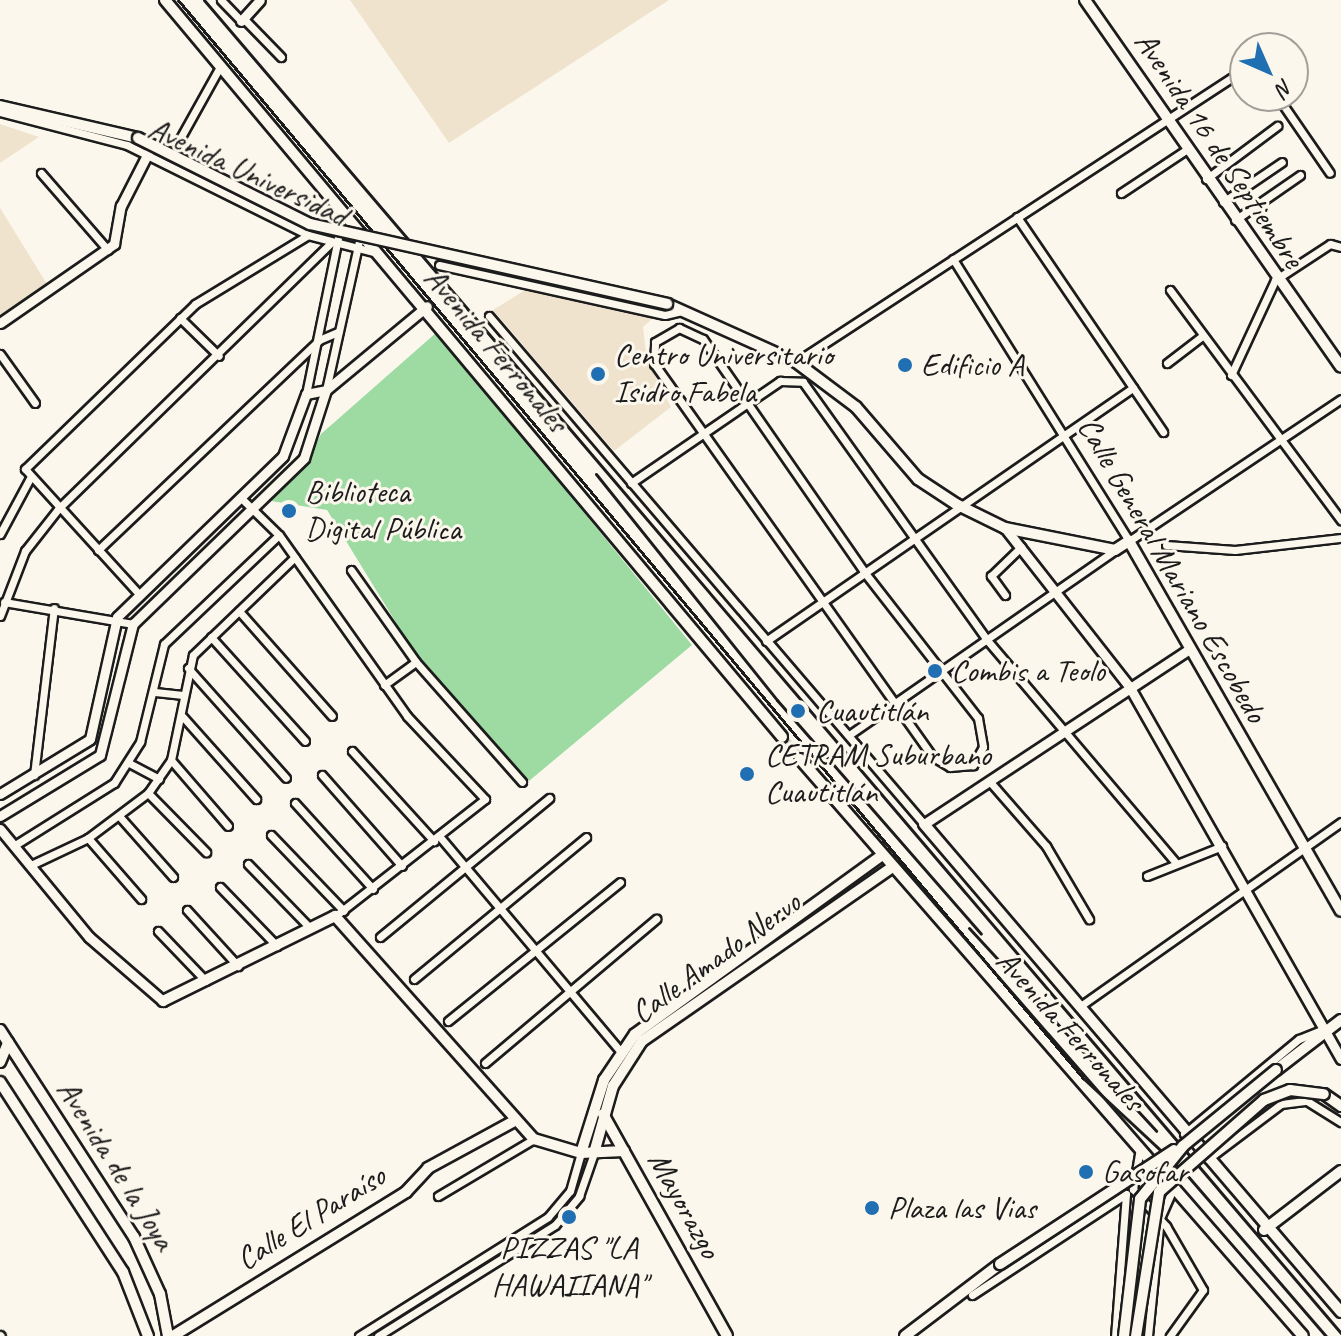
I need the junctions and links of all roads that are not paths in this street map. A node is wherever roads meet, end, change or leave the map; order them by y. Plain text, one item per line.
1 (165, 0) edge
2 (221, 0) edge
3 (260, 0) edge
4 (1085, 0) edge
5 (242, 20) junction
6 (281, 57) dead end
7 (221, 65) junction
8 (1229, 79) edge
9 (0, 109) edge
10 (1288, 112) edge
11 (1166, 120) junction
12 (1277, 126) dead end
13 (177, 144) dead end
14 (1186, 150) junction
15 (148, 153) junction
16 (1282, 162) dead end
17 (41, 173) dead end
18 (1330, 173) dead end
19 (1300, 175) dead end
20 (1206, 179) junction
21 (1121, 193) dead end
22 (1221, 203) junction
23 (343, 207) junction
24 (1017, 217) junction
25 (1234, 222) junction
26 (361, 228) junction
27 (308, 235) junction
28 (335, 244) junction
29 (1341, 247) edge
30 (108, 250) junction
31 (360, 250) junction
32 (383, 254) junction
33 (953, 259) junction
34 (439, 265) dead end
35 (1275, 280) junction
36 (1170, 290) dead end
37 (427, 306) junction
38 (682, 311) junction
39 (489, 316) dead end
40 (180, 318) junction
41 (0, 323) edge
42 (338, 332) junction
43 (1202, 336) junction
44 (319, 340) junction
45 (0, 354) edge
46 (219, 356) junction
47 (796, 362) junction
48 (1167, 363) dead end
49 (1341, 367) edge
50 (1231, 375) junction
51 (1133, 388) junction
52 (326, 390) junction
53 (306, 394) junction
54 (1341, 399) edge
55 (748, 402) junction
56 (35, 403) dead end
57 (1163, 432) dead end
58 (702, 434) junction
59 (1063, 435) junction
60 (1277, 442) junction
61 (30, 478) junction
62 (631, 483) junction
63 (240, 497) junction
64 (956, 504) junction
65 (58, 509) junction
66 (254, 509) junction
67 (1341, 520) edge
68 (1005, 528) junction
69 (0, 534) edge
70 (279, 535) junction
71 (1341, 538) edge
72 (912, 541) junction
73 (1129, 541) junction
74 (1166, 545) dead end
75 (1021, 547) junction
76 (98, 550) junction
77 (1115, 550) junction
78 (295, 557) junction
79 (351, 570) dead end
80 (865, 573) junction
81 (1055, 588) junction
82 (138, 593) junction
83 (1005, 595) dead end
84 (4, 602) junction
85 (820, 604) junction
86 (54, 608) junction
87 (239, 611) junction
88 (0, 616) edge
89 (117, 617) junction
90 (133, 624) junction
91 (211, 637) junction
92 (987, 640) junction
93 (766, 641) junction
94 (1189, 649) junction
95 (416, 662) junction
96 (188, 668) junction
97 (941, 671) junction
98 (384, 685) junction
99 (1129, 686) junction
100 (102, 692) junction
101 (155, 692) junction
102 (118, 695) junction
103 (183, 695) junction
104 (894, 704) junction
105 (332, 716) dead end
106 (183, 717) junction
107 (1066, 730) junction
108 (849, 735) junction
109 (782, 737) tunnel mouth
110 (305, 741) dead end
111 (352, 751) dead end
112 (800, 759) tunnel mouth
113 (171, 760) junction
114 (129, 763) junction
115 (34, 775) junction
116 (322, 775) dead end
117 (286, 778) dead end
118 (159, 779) junction
119 (522, 782) dead end
120 (991, 783) junction
121 (148, 793) junction
122 (0, 794) edge
123 (549, 798) dead end
124 (256, 799) dead end
125 (295, 803) dead end
126 (0, 816) edge
127 (120, 817) junction
128 (1341, 822) edge
129 (924, 824) junction
130 (228, 826) dead end
131 (0, 829) edge
132 (271, 835) dead end
133 (586, 837) dead end
134 (88, 838) junction
135 (437, 839) junction
136 (15, 845) junction
137 (1222, 846) junction
138 (1304, 848) junction
139 (206, 852) dead end
140 (882, 855) junction
141 (1175, 862) junction
142 (248, 864) dead end
143 (31, 865) junction
144 (402, 866) junction
145 (465, 866) junction
146 (892, 867) junction
147 (1147, 876) dead end
148 (173, 877) dead end
149 (620, 882) dead end
150 (220, 887) dead end
151 (1246, 887) junction
152 (373, 889) junction
153 (141, 899) dead end
154 (500, 908) junction
155 (810, 908) junction
156 (187, 910) dead end
157 (1341, 911) edge
158 (339, 913) junction
159 (818, 917) junction
160 (656, 919) dead end
161 (1089, 919) dead end
162 (310, 928) junction
163 (158, 931) dead end
164 (380, 937) dead end
165 (277, 946) junction
166 (535, 950) junction
167 (238, 966) junction
168 (414, 979) dead end
169 (208, 982) junction
170 (570, 990) junction
171 (695, 995) junction
172 (163, 1001) joint
173 (1079, 1007) junction
174 (1341, 1020) edge
175 (448, 1021) dead end
176 (1328, 1027) junction
177 (0, 1030) edge
178 (8, 1042) junction
179 (620, 1051) junction
180 (1341, 1059) edge
181 (0, 1062) edge
182 (485, 1063) dead end
183 (0, 1082) edge
184 (595, 1100) junction
185 (1341, 1106) edge
186 (604, 1115) junction
187 (516, 1120) junction
188 (1341, 1122) edge
189 (534, 1139) junction
190 (1183, 1140) junction
191 (1140, 1148) junction
192 (624, 1151) junction
193 (581, 1153) junction
194 (594, 1153) junction
195 (1206, 1161) junction
196 (1341, 1171) edge
197 (1174, 1186) junction
198 (438, 1196) dead end
199 (1160, 1218) junction
200 (1264, 1230) junction
201 (972, 1295) dead end
202 (1341, 1312) edge
203 (148, 1336) edge
204 (171, 1336) edge
205 (359, 1336) edge
206 (378, 1336) edge
207 (727, 1336) edge
208 (905, 1336) edge
209 (1115, 1336) edge
210 (1124, 1336) edge
211 (1136, 1336) edge
212 (1148, 1336) edge
213 (1170, 1336) edge
214 (1303, 1336) edge

1 - 7 main road, Avenida Ferronales
2 - 5 street
3 - 5 street
4 - 11 main road, Avenida 16 de Septiembre
5 - 6 street
7 - 13 street
7 - 23 main road, Avenida Ferronales
8 - 11 street
9 - 15 street, Avenida Universidad
9 - 38 main road, Avenida Universidad, bridge
10 - 18 street
11 - 14 main road, Avenida 16 de Septiembre
11 - 24 street
12 - 20 street
14 - 20 main road, Avenida 16 de Septiembre
14 - 21 street
15 - 27 street, Avenida Universidad
15 - 30 street
16 - 22 street
17 - 30 street
19 - 25 street
20 - 22 main road, Avenida 16 de Septiembre
22 - 25 main road, Avenida 16 de Septiembre
23 - 26 main road, Avenida Ferronales
23 - 28 street
24 - 33 street
24 - 51 street
25 - 35 main road, Avenida 16 de Septiembre
26 - 31 street
26 - 32 main road, Avenida Ferronales
27 - 28 street, Avenida Universidad
27 - 40 street
28 - 31 street, Avenida Universidad
28 - 44 street
28 - 46 street
29 - 35 street
30 - 41 street
31 - 32 street, Avenida Universidad
31 - 42 street
32 - 37 main road, Avenida Ferronales
33 - 47 street
33 - 59 street, Calle General Mariano Escobedo
34 - 38 street
35 - 49 main road, Avenida 16 de Septiembre
35 - 50 street
36 - 43 street
37 - 52 street
37 - 109 main road, Avenida Ferronales
38 - 47 main road, Avenida Universidad
39 - 62 street, Avenida Ferronales
40 - 46 street
40 - 61 street
42 - 44 street
42 - 52 street
43 - 48 street
43 - 50 street
44 - 53 street
44 - 76 street
45 - 56 street
46 - 65 street
47 - 64 main road, Avenida Universidad
50 - 60 street
51 - 57 street
51 - 59 street
52 - 53 street
52 - 66 street
53 - 63 street
54 - 60 street
55 - 58 street
55 - 58 street
55 - 72 street
55 - 80 street
58 - 62 street
58 - 85 street
59 - 64 street
59 - 73 street, Calle General Mariano Escobedo
60 - 67 street
60 - 73 street
61 - 65 street
61 - 69 street
62 - 93 street, Avenida Ferronales
63 - 66 street
63 - 82 street
64 - 68 main road, Avenida Universidad
64 - 72 street
65 - 76 street
65 - 84 street
66 - 70 street
66 - 90 street
68 - 75 street
68 - 77 main road, Avenida Universidad
70 - 78 street
70 - 101 street
71 - 74 street
72 - 80 street
72 - 92 street
73 - 77 main road
73 - 94 main road, Calle General Mariano Escobedo
75 - 81 street
75 - 83 street
76 - 82 street
77 - 81 street
78 - 87 street
78 - 98 street
79 - 95 street
80 - 85 street
80 - 97 street
81 - 92 street
81 - 99 street
82 - 89 street
84 - 86 street
84 - 88 street
85 - 93 street
85 - 104 street
86 - 89 street
86 - 115 street
87 - 91 street
87 - 105 street
89 - 90 street
89 - 100 street
90 - 102 street
91 - 96 street
91 - 110 street
92 - 97 street
92 - 107 street
93 - 108 street, Avenida Ferronales
94 - 99 street
94 - 138 main road, Calle General Mariano Escobedo
95 - 98 street
95 - 119 street
96 - 103 street
96 - 117 street
97 - 104 street
97 - 104 street
98 - 135 street
99 - 107 street
99 - 137 street
100 - 102 street
100 - 115 street
101 - 103 street
101 - 114 street
102 - 126 street
103 - 106 street
104 - 108 street
106 - 113 street
106 - 124 street
107 - 120 street
107 - 141 street
108 - 129 street, Avenida Ferronales
111 - 135 street
112 - 140 main road, Avenida Ferronales
113 - 118 street
113 - 130 street
114 - 118 street
114 - 136 street
115 - 122 street
116 - 144 street
118 - 121 street
120 - 129 street
120 - 161 street
121 - 127 street
121 - 139 street
123 - 145 street
125 - 152 street
127 - 134 street
127 - 148 street
128 - 138 street
129 - 173 main road, Avenida Ferronales
131 - 136 street
132 - 158 street
133 - 154 street
134 - 143 street
134 - 153 street
135 - 144 street
135 - 145 street
136 - 143 street
137 - 141 street
137 - 151 street
138 - 151 street
138 - 157 main road, Calle General Mariano Escobedo
140 - 146 main road, Avenida Ferronales
140 - 155 main road, Calle Amado Nervo
141 - 147 street
142 - 162 street
143 - 172 street
144 - 152 street
145 - 154 street
145 - 164 street
146 - 159 main road, Calle Amado Nervo
146 - 191 main road, Avenida Ferronales
149 - 166 street
150 - 165 street
151 - 173 street
151 - 176 street
152 - 158 street
154 - 166 street
154 - 168 street
155 - 159 street
155 - 171 main road, Calle Amado Nervo
156 - 167 street
158 - 162 main road
158 - 187 main road
159 - 171 main road, Calle Amado Nervo
160 - 170 street
162 - 165 main road
163 - 169 street
165 - 167 main road
166 - 170 street
166 - 175 street
167 - 169 main road
169 - 172 main road
170 - 179 street
170 - 182 street
171 - 179 main road, Calle Amado Nervo
171 - 186 main road, Calle Amado Nervo
173 - 190 main road, Avenida Ferronales
174 - 176 main road
176 - 180 street
176 - 190 main road, bridge
176 - 190 street
177 - 178 main road, Avenida de la Joya
178 - 181 main road
178 - 204 main road, Avenida de la Joya
179 - 184 main road, Calle Amado Nervo
183 - 203 main road, Avenida de la Joya
184 - 186 main road, Mayorazgo
184 - 193 main road, Calle Amado Nervo
185 - 211 main road, bridge
186 - 192 main road, Mayorazgo
186 - 194 main road, Calle Amado Nervo
187 - 189 main road
187 - 204 main road, Calle El Paraíso
188 - 195 street
189 - 193 main road
189 - 198 street
190 - 195 main road, Avenida Ferronales
190 - 208 main road, bridge
190 - 210 main road, bridge
191 - 197 main road, Avenida Ferronales
191 - 199 street
192 - 194 main road
192 - 207 main road, Mayorazgo
193 - 194 main road
193 - 205 street
194 - 206 street
195 - 200 main road, Avenida Ferronales
196 - 200 main road
197 - 199 street
197 - 214 main road, Avenida Ferronales
199 - 212 street
199 - 213 street
200 - 202 main road, Avenida Ferronales
201 - 209 street

